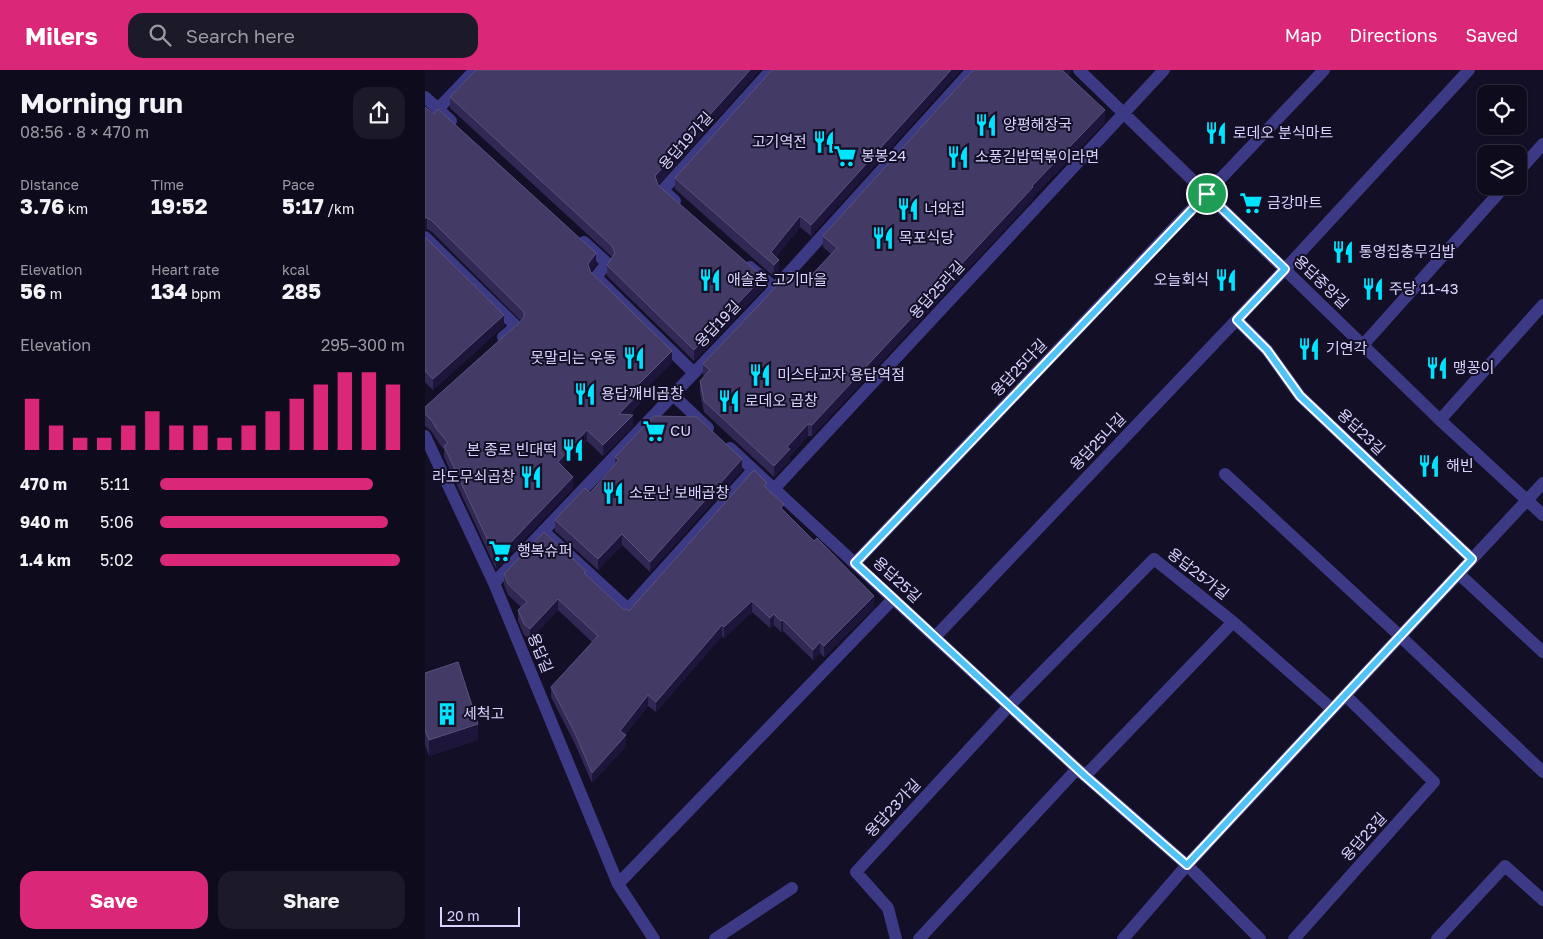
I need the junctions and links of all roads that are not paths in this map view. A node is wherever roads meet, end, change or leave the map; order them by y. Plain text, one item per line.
1 (475, 70) edge
2 (771, 70) edge
3 (972, 70) edge
4 (1079, 70) edge
5 (1164, 70) edge
6 (1324, 70) edge
7 (1469, 70) edge
8 (425, 97) edge
9 (438, 109) junction
10 (1124, 112) junction
11 (460, 129) edge
12 (1543, 144) edge
13 (1527, 162) edge
14 (1207, 194) junction
15 (1497, 195) edge
16 (685, 210) edge
17 (577, 236) edge
18 (425, 237) edge
19 (737, 256) edge
20 (1285, 269) junction
21 (775, 288) junction
22 (1543, 305) edge
23 (1237, 320) junction
24 (495, 345) edge
25 (1363, 345) junction
26 (694, 373) junction
27 (673, 395) junction
28 (1440, 420) junction
29 (425, 436) edge
30 (753, 470) junction
31 (1225, 474) dead end
32 (1543, 483) edge
33 (774, 489) junction
34 (1527, 500) junction
35 (1543, 515) edge
36 (543, 531) junction
37 (1472, 559) junction
38 (855, 563) junction
39 (1459, 574) junction
40 (494, 583) junction
41 (893, 598) junction
42 (1233, 622) junction
43 (1401, 636) junction
44 (935, 637) junction
45 (1543, 652) edge
46 (1345, 695) junction
47 (1009, 706) junction
48 (1332, 709) junction
49 (1543, 772) edge
50 (1081, 773) junction
51 (1187, 865) junction
52 (618, 884) junction
53 (792, 888) dead end
54 (1543, 900) edge
55 (654, 939) edge
56 (715, 939) edge
57 (896, 939) edge
58 (919, 939) edge
59 (1123, 939) edge
60 (1260, 939) edge
61 (1294, 939) edge
62 (1437, 939) edge

1 - 9 street
2 - 16 street, 용답19가길
3 - 21 street, 용답19길
4 - 10 street, 용답중앙길
5 - 10 street, 용답25라길
6 - 14 street, 용답25다길
7 - 20 street, 용답25나길
8 - 9 street
9 - 11 street
10 - 14 street, 용답중앙길
10 - 33 street, 용답25라길
12 - 13 street
14 - 20 street, 용답중앙길
14 - 38 street, 용답25다길
15 - 25 street
17 - 26 street
18 - 24 street
19 - 21 street
20 - 23 street, 용답25나길
20 - 25 street, 용답중앙길
21 - 26 street, 용답19길
22 - 28 street
23 - 37 street, 용답23길
23 - 44 street, 용답25나길
25 - 28 street, 용답중앙길
26 - 27 street, 용답19길
27 - 30 street, 용답25길
27 - 36 street, 용답19길
28 - 34 street, 용답중앙길
29 - 40 street, 용답길
30 - 33 street, 용답25길
30 - 36 street
31 - 43 street
32 - 34 street
33 - 38 street, 용답25길
34 - 35 street, 용답중앙길
34 - 37 street
36 - 40 street, 용답19길
37 - 39 street
38 - 41 street, 용답25길
39 - 43 street
39 - 45 street
40 - 52 street, 용답길
41 - 44 street, 용답25길
41 - 52 street
42 - 47 street, 용답25가길
42 - 48 street, 용답25가길
42 - 50 street
43 - 46 street
43 - 49 street
44 - 47 street, 용답25길
46 - 48 street
46 - 61 street, 용답23길
47 - 50 street, 용답25길
47 - 57 street, 용답23가길
48 - 51 street
50 - 51 street, 용답25길
50 - 58 street
51 - 59 street
51 - 60 street, 용답25길
52 - 55 street, 용답길
53 - 56 street
54 - 62 street

